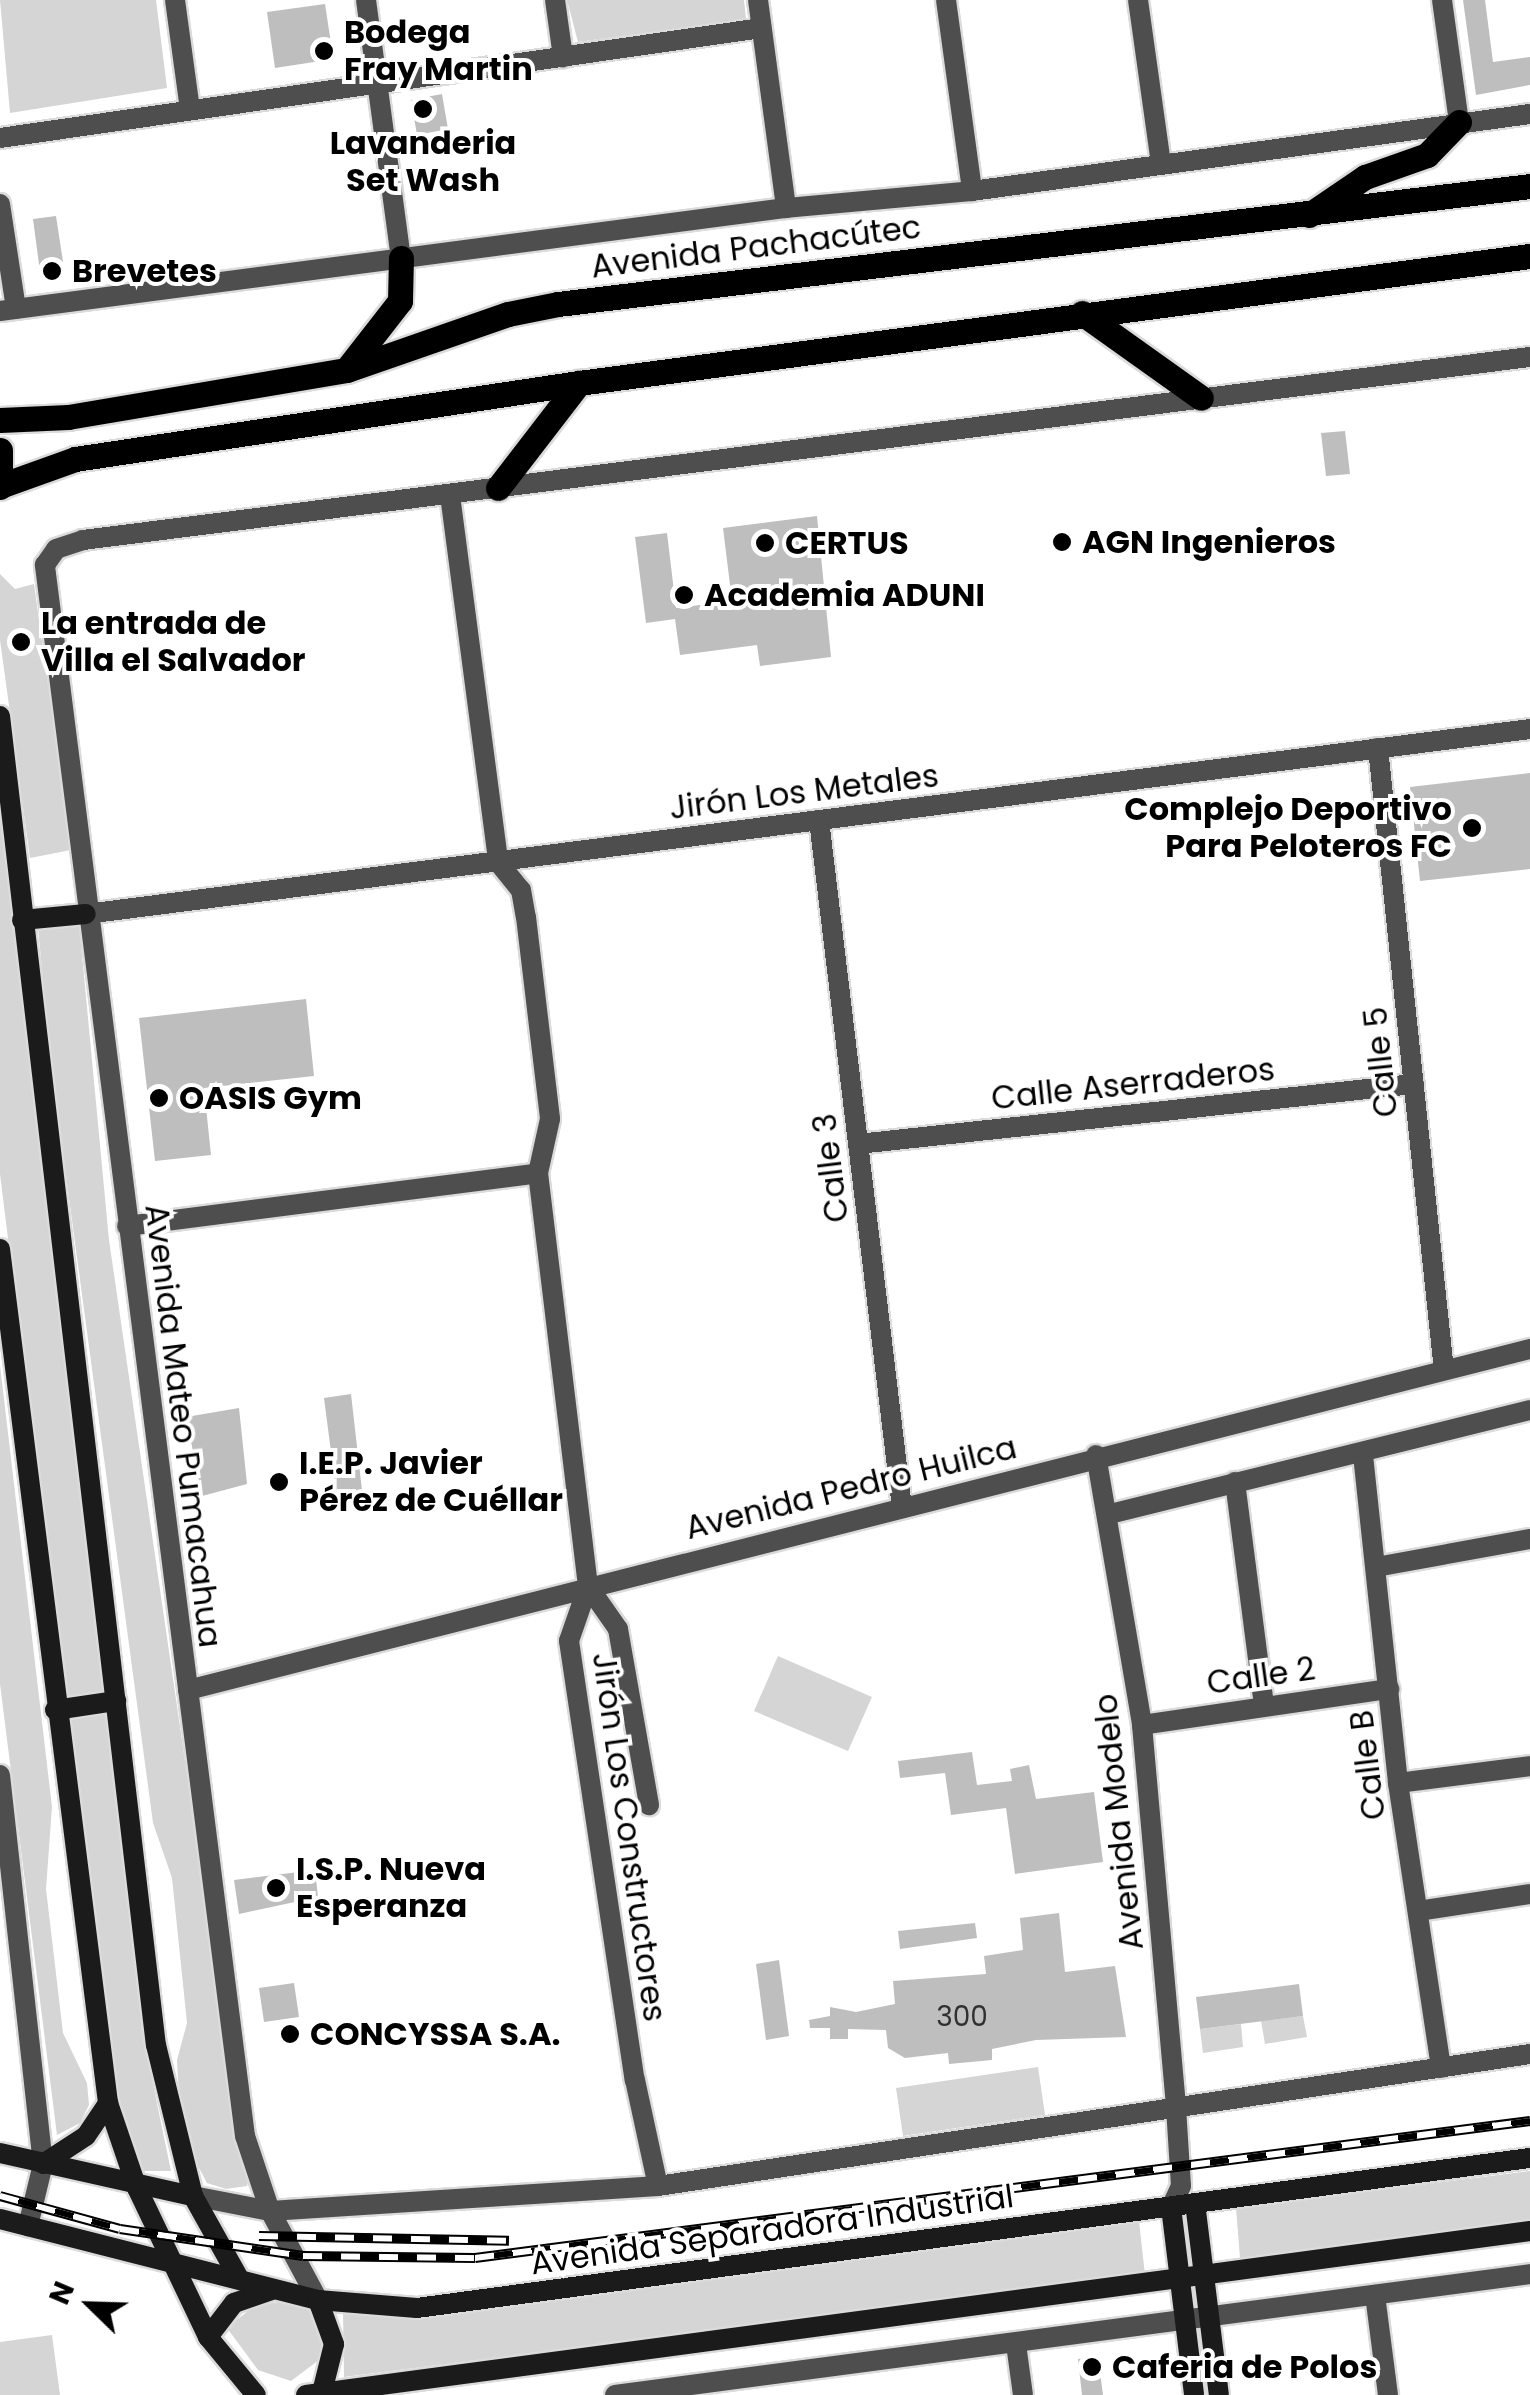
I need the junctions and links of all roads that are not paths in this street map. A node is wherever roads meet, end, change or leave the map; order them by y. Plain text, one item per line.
1 (175, 0) edge
2 (366, 0) edge
3 (555, 0) edge
4 (758, 0) edge
5 (946, 0) edge
6 (1138, 0) edge
7 (1442, 0) edge
8 (762, 28) junction
9 (563, 57) junction
10 (377, 84) junction
11 (190, 110) junction
12 (1530, 114) edge
13 (1459, 122) junction
14 (0, 138) edge
15 (1160, 164) junction
16 (1530, 186) edge
17 (972, 191) junction
18 (0, 204) edge
19 (786, 208) junction
20 (1308, 215) junction
21 (1530, 256) edge
22 (401, 258) junction
23 (8, 310) edge
24 (1082, 312) junction
25 (1530, 357) edge
26 (347, 370) junction
27 (579, 383) junction
28 (1201, 398) junction
29 (0, 420) edge
30 (0, 450) edge
31 (0, 486) edge
32 (498, 488) junction
33 (450, 494) junction
34 (0, 716) edge
35 (1530, 729) edge
36 (1378, 748) junction
37 (820, 820) junction
38 (498, 862) junction
39 (86, 914) junction
40 (22, 920) junction
41 (1414, 1084) junction
42 (858, 1144) junction
43 (538, 1173) junction
44 (127, 1226) junction
45 (0, 1249) edge
46 (1530, 1349) edge
47 (1444, 1370) junction
48 (1530, 1410) edge
49 (1096, 1455) junction
50 (1363, 1455) junction
51 (1235, 1482) junction
52 (902, 1508) junction
53 (1110, 1514) junction
54 (1530, 1539) edge
55 (1376, 1567) junction
56 (588, 1586) junction
57 (1388, 1689) junction
58 (188, 1690) junction
59 (116, 1701) junction
60 (1264, 1704) junction
61 (55, 1710) junction
62 (1142, 1725) junction
63 (1530, 1766) edge
64 (0, 1775) edge
65 (1398, 1783) junction
66 (649, 1805) dead end
67 (1530, 1894) edge
68 (1418, 1911) junction
69 (1530, 2054) edge
70 (1441, 2068) junction
71 (108, 2103) junction
72 (1176, 2108) junction
73 (0, 2153) edge
74 (1530, 2158) edge
75 (42, 2164) junction
76 (658, 2186) junction
77 (1181, 2186) junction
78 (137, 2188) junction
79 (193, 2196) junction
80 (1195, 2203) junction
81 (1171, 2206) junction
82 (270, 2211) junction
83 (0, 2219) edge
84 (28, 2226) junction
85 (1530, 2232) edge
86 (175, 2267) junction
87 (1530, 2274) edge
88 (1203, 2276) junction
89 (240, 2280) junction
90 (1178, 2280) junction
91 (278, 2290) junction
92 (1375, 2295) junction
93 (318, 2300) junction
94 (1208, 2318) junction
95 (1185, 2321) junction
96 (208, 2337) junction
97 (1016, 2344) junction
98 (768, 2386) edge
99 (314, 2394) edge
100 (255, 2395) edge
101 (615, 2395) edge
102 (1023, 2395) edge
103 (1194, 2395) edge
104 (1219, 2395) edge
105 (1388, 2395) edge

1 - 11 street
2 - 10 street
3 - 9 street
4 - 8 street
5 - 17 street
6 - 15 street
7 - 13 street
8 - 9 street
8 - 19 street
9 - 10 street
10 - 11 street
10 - 22 street
11 - 14 street
12 - 13 street, Avenida Pachacútec
13 - 15 street, Avenida Pachacútec
13 - 20 main road
15 - 17 street, Avenida Pachacútec
16 - 20 main road, Avenida Pachacútec
17 - 19 street, Avenida Pachacútec
18 - 23 street
19 - 22 street, Avenida Pachacútec
20 - 26 main road, Avenida Pachacútec
21 - 24 main road
22 - 23 street, Avenida Pachacútec
22 - 26 main road
24 - 27 main road
24 - 28 main road
25 - 28 street
26 - 29 main road, Avenida Pachacútec
27 - 31 main road
27 - 32 main road
28 - 32 street
30 - 31 main road
32 - 33 street
33 - 38 street, Jirón Los Constructores
33 - 39 street, Avenida Mateo Pumacahua
34 - 40 main road
35 - 36 street, Jirón Los Metales
36 - 37 street, Jirón Los Metales
36 - 41 street, Calle 5
37 - 38 street, Jirón Los Metales
37 - 42 street, Calle 3
38 - 39 street, Jirón Los Metales
38 - 43 street, Jirón Los Constructores
39 - 40 main road
39 - 44 street, Avenida Mateo Pumacahua
40 - 59 main road
41 - 42 street, Calle Aserraderos
41 - 47 street, Calle 5
42 - 52 street, Calle 3
43 - 44 street
43 - 56 street, Jirón Los Constructores
44 - 58 street, Avenida Mateo Pumacahua
45 - 61 main road
46 - 47 street, Avenida Pedro Huilca
47 - 49 street, Avenida Pedro Huilca
48 - 50 street
49 - 52 street, Avenida Pedro Huilca
49 - 53 street, Avenida Modelo
50 - 51 street
50 - 55 street, Calle B
51 - 53 street
51 - 60 street
52 - 56 street, Avenida Pedro Huilca
53 - 62 street, Avenida Modelo
54 - 55 street
55 - 57 street, Calle B
56 - 58 street, Avenida Pedro Huilca
56 - 66 street
56 - 76 street, Jirón Los Constructores
57 - 60 street, Calle 2
57 - 65 street, Calle B
58 - 82 street, Avenida Mateo Pumacahua
59 - 61 main road
59 - 79 main road
60 - 62 street, Calle 2
61 - 71 main road
62 - 72 street, Avenida Modelo
63 - 65 street
64 - 75 street
65 - 68 street, Calle B
67 - 68 street
68 - 70 street, Calle B
69 - 70 street, Avenida Separadora Industrial
70 - 72 street, Avenida Separadora Industrial
71 - 75 main road
71 - 78 main road
72 - 76 street, Avenida Separadora Industrial
72 - 77 street, Avenida Modelo
73 - 75 main road
74 - 80 main road, Avenida Separadora Industrial
75 - 78 main road
75 - 84 street
76 - 82 street, Avenida Separadora Industrial
77 - 80 street
77 - 81 street
78 - 79 main road
78 - 86 main road
79 - 82 street, Avenida Separadora Industrial
79 - 89 main road
80 - 81 main road, Avenida Separadora Industrial
80 - 88 main road
81 - 90 main road
81 - 93 main road, Avenida Separadora Industrial
82 - 93 street, Avenida Mateo Pumacahua
83 - 84 main road, Avenida Separadora Industrial
84 - 86 main road, Avenida Separadora Industrial
85 - 88 main road
86 - 89 main road, Avenida Separadora Industrial
86 - 96 main road
87 - 92 street
88 - 90 main road
88 - 94 main road
89 - 91 main road, Avenida Separadora Industrial
90 - 95 main road
90 - 99 main road
91 - 93 main road, Avenida Separadora Industrial
91 - 96 main road
92 - 94 street
92 - 105 street
93 - 99 main road
94 - 95 street
94 - 104 main road
95 - 97 street
95 - 103 main road
96 - 100 main road
97 - 98 street
97 - 102 street
98 - 101 street

